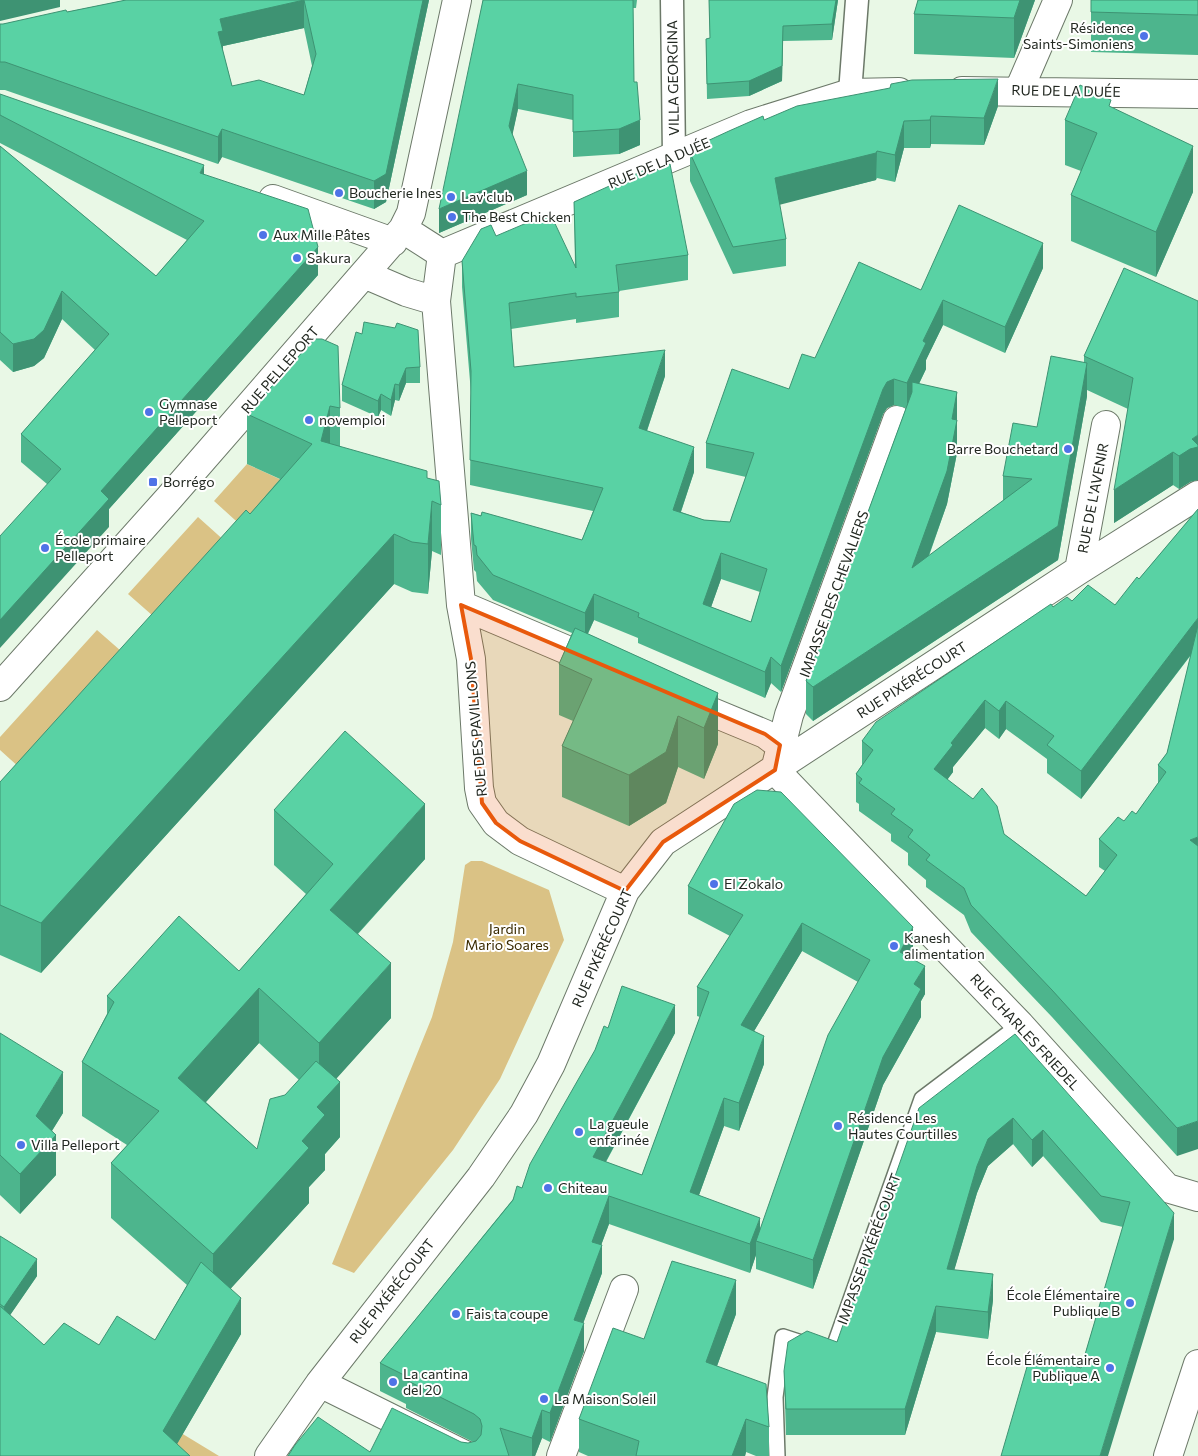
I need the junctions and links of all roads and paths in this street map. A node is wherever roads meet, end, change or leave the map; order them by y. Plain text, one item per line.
1 (457, 0) edge
2 (672, 0) edge
3 (857, 0) edge
4 (1058, 0) edge
5 (1019, 90) junction
6 (850, 93) junction
7 (1198, 94) edge
8 (674, 156) junction
9 (252, 192) edge
10 (398, 236) junction
11 (442, 254) junction
12 (364, 274) junction
13 (436, 301) junction
14 (897, 420) dead end
15 (1106, 425) dead end
16 (1198, 495) edge
17 (1079, 570) junction
18 (461, 605) junction
19 (621, 673) edge
20 (0, 687) edge
21 (657, 688) edge
22 (777, 757) junction
23 (625, 891) junction
24 (1020, 1025) junction
25 (1198, 1197) edge
26 (624, 1289) dead end
27 (1198, 1364) edge
28 (320, 1383) junction
29 (269, 1456) edge
30 (467, 1456) edge
31 (561, 1456) edge
32 (777, 1456) edge
33 (1168, 1456) edge

1 - 10 street, RUE PELLEPORT
2 - 8 street, VILLA GEORGINA
3 - 6 street
4 - 5 street
5 - 6 street, RUE DE LA DUÉE
5 - 7 street, RUE DE LA DUÉE
6 - 8 street, RUE DE LA DUÉE
8 - 11 street, RUE DE LA DUÉE
9 - 10 street
10 - 11 street
10 - 12 street, RUE PELLEPORT
11 - 13 street, RUE DES PAVILLONS
12 - 13 street
12 - 20 street, RUE PELLEPORT
13 - 18 street, RUE DES PAVILLONS
14 - 22 street, IMPASSE DES CHEVALIERS
15 - 17 street, RUE DE L'AVENIR
16 - 17 street, RUE PIXÉRÉCOURT
17 - 22 street, RUE PIXÉRÉCOURT
18 - 19 street
18 - 23 street, RUE DES PAVILLONS
21 - 22 street
22 - 23 street, RUE PIXÉRÉCOURT
22 - 24 street, RUE CHARLES FRIEDEL
23 - 28 street, RUE PIXÉRÉCOURT
24 - 25 street, RUE CHARLES FRIEDEL
24 - 32 lane, IMPASSE PIXÉRÉCOURT
26 - 31 street
27 - 33 street
28 - 29 street, RUE PIXÉRÉCOURT
28 - 30 street

